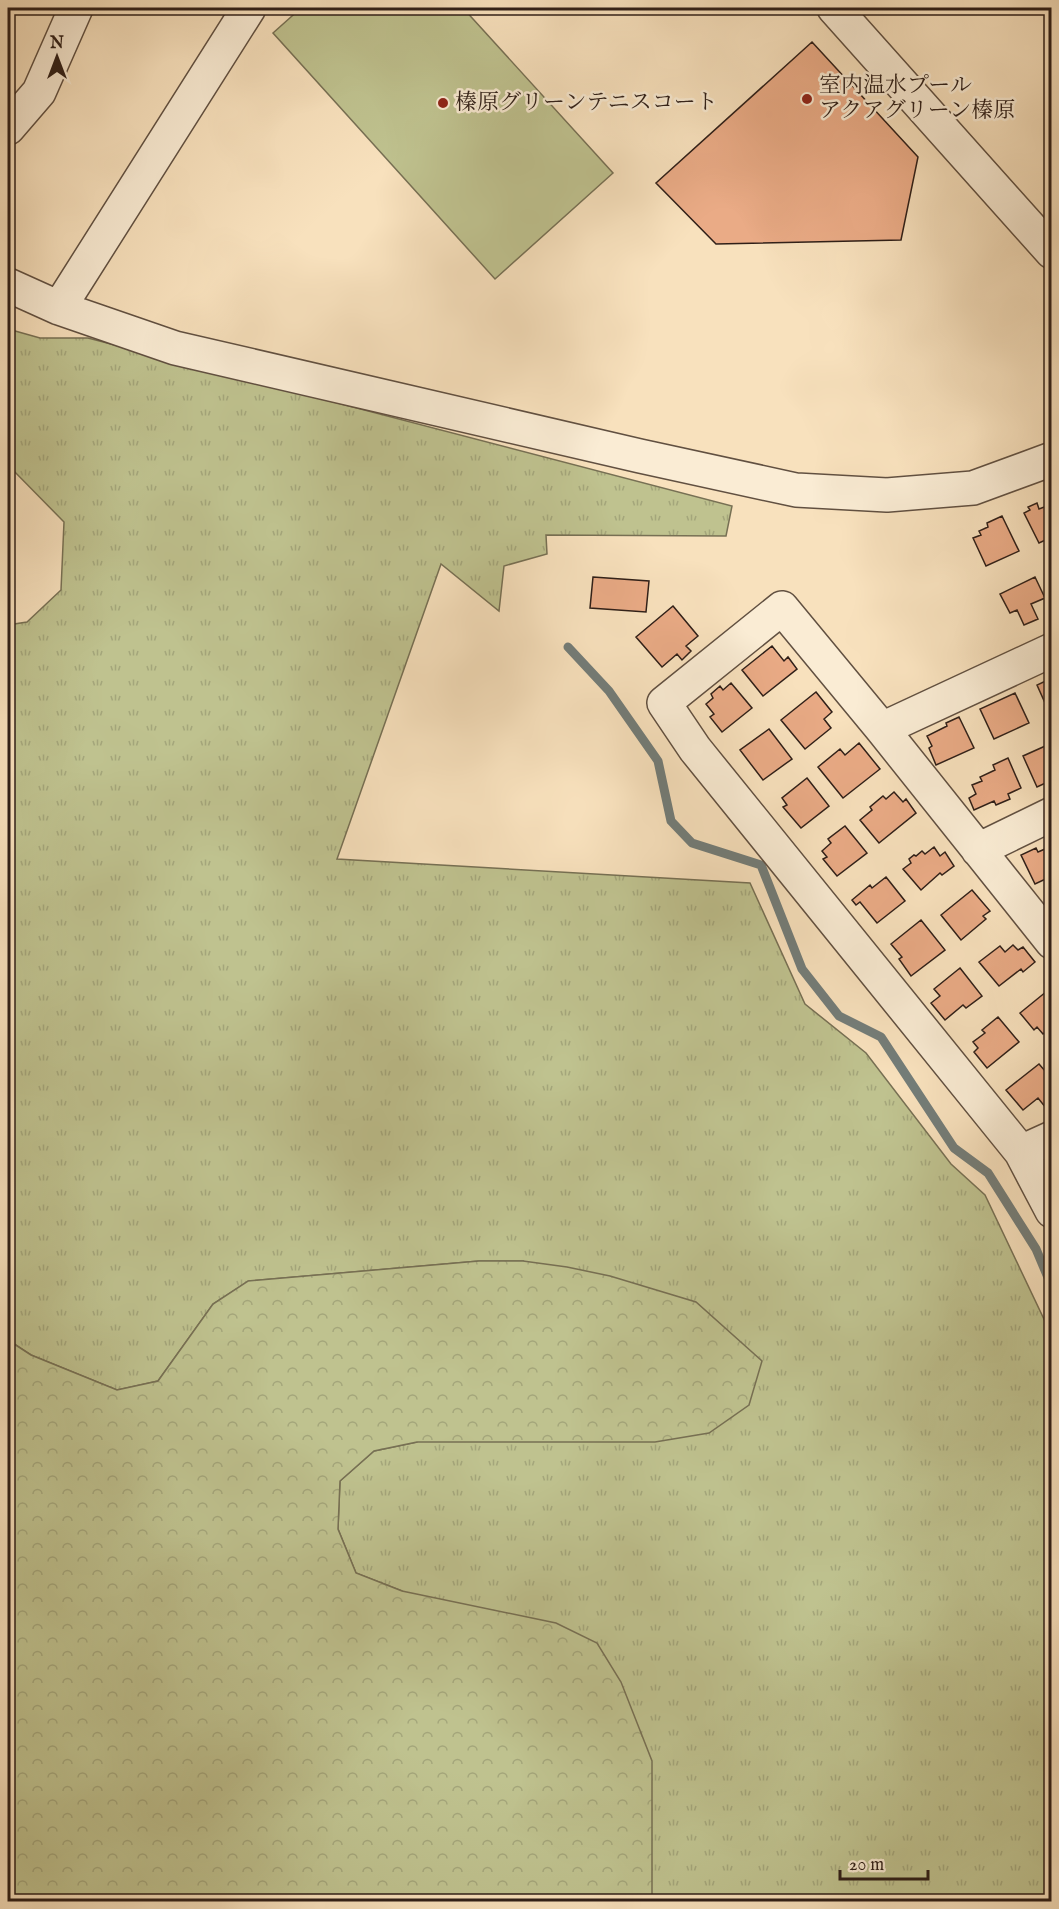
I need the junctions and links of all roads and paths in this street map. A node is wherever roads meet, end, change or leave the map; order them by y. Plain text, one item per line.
1 (76, 8) edge
2 (249, 8) edge
3 (834, 8) edge
4 (8, 128) edge
5 (1052, 252) edge
6 (8, 285) edge
7 (59, 308) junction
8 (1052, 459) edge
9 (1052, 650) edge
10 (882, 729) junction
11 (1052, 814) edge
12 (978, 850) junction
13 (1052, 942) edge
14 (1052, 1138) edge
15 (1021, 1152) junction
16 (1052, 1211) edge

1 - 4 street
2 - 7 street
3 - 5 street
6 - 7 street
7 - 8 street
9 - 10 street
10 - 12 street
10 - 15 street
11 - 12 street
12 - 13 street
14 - 15 street
15 - 16 street

